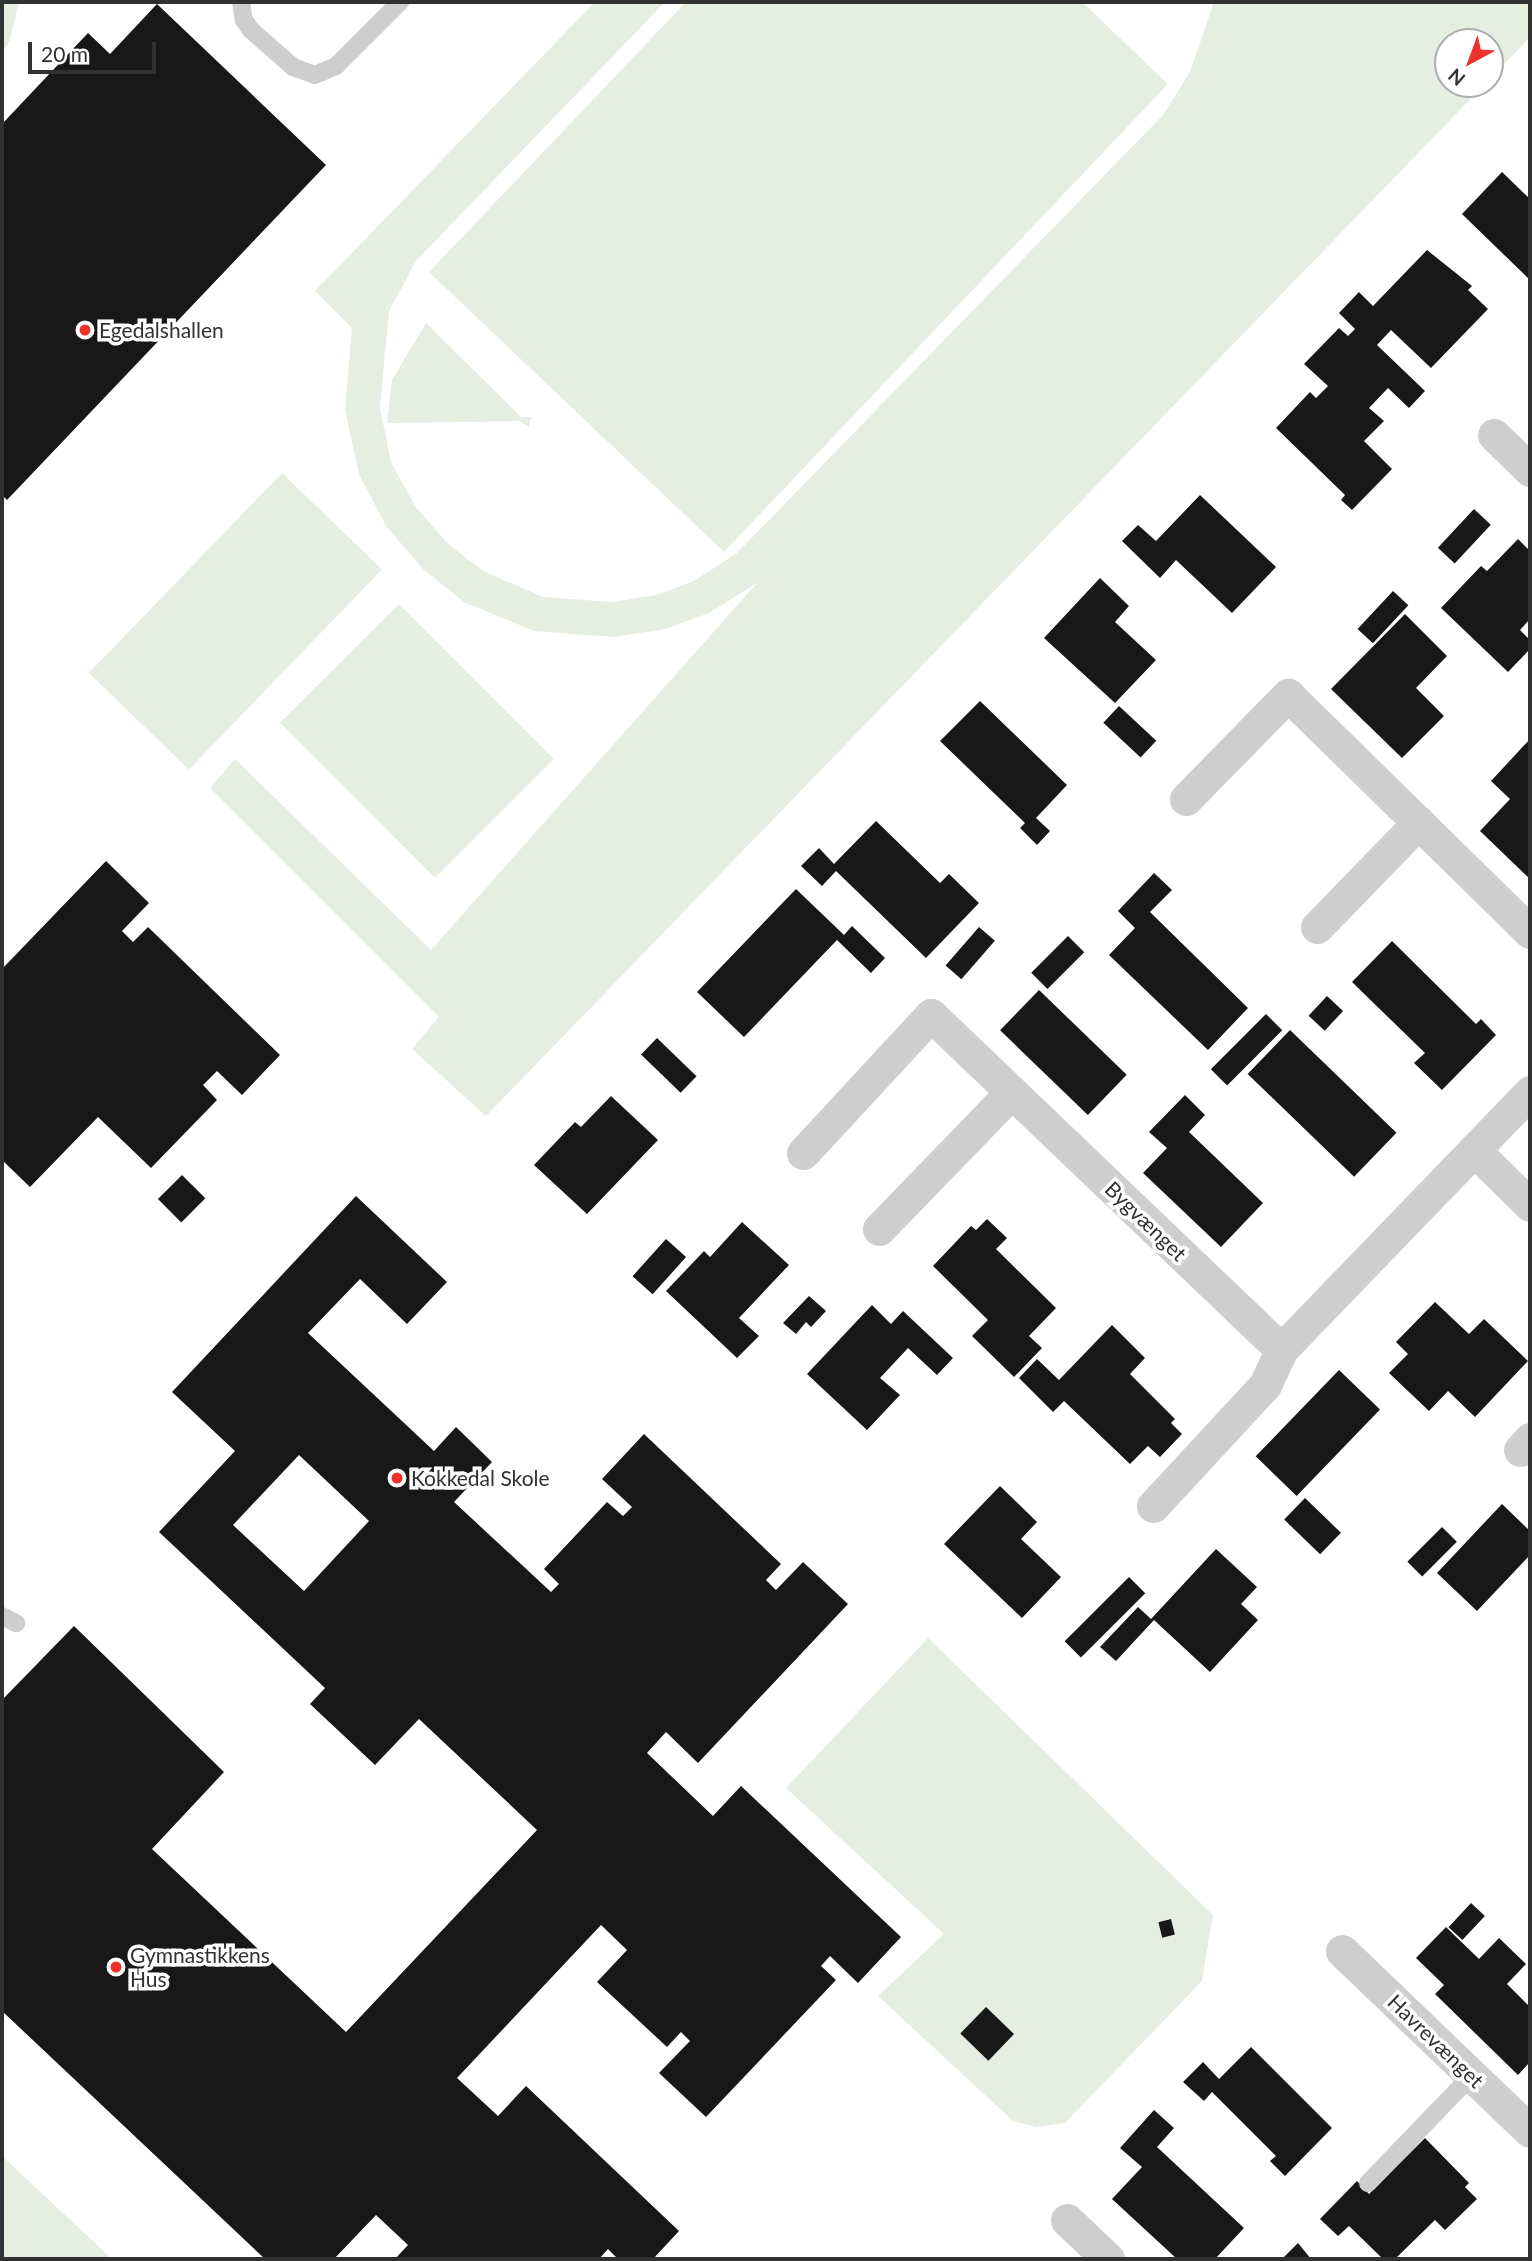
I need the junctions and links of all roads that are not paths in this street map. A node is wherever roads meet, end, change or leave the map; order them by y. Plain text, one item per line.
1 (241, 2) edge
2 (401, 2) edge
3 (1494, 435) dead end
4 (1530, 470) edge
5 (1186, 799) dead end
6 (1419, 822) junction
7 (1317, 927) dead end
8 (1530, 932) edge
9 (1530, 1092) edge
10 (1011, 1093) junction
11 (1474, 1150) junction
12 (803, 1153) dead end
13 (1530, 1205) edge
14 (879, 1229) dead end
15 (1281, 1350) junction
16 (1153, 1506) dead end
17 (1342, 1951) dead end
18 (1472, 2075) junction
19 (1530, 2132) edge
20 (1368, 2183) dead end
21 (1067, 2220) dead end
22 (1108, 2259) edge

1 - 2 lane
3 - 4 street
5 - 6 street
6 - 7 street
6 - 8 street
9 - 11 street
10 - 12 street, Bygvænget
10 - 14 street
10 - 15 street, Bygvænget
11 - 13 street
11 - 15 street
15 - 16 street
17 - 18 street, Havrevænget
18 - 19 street, Havrevænget
18 - 20 lane
21 - 22 street

